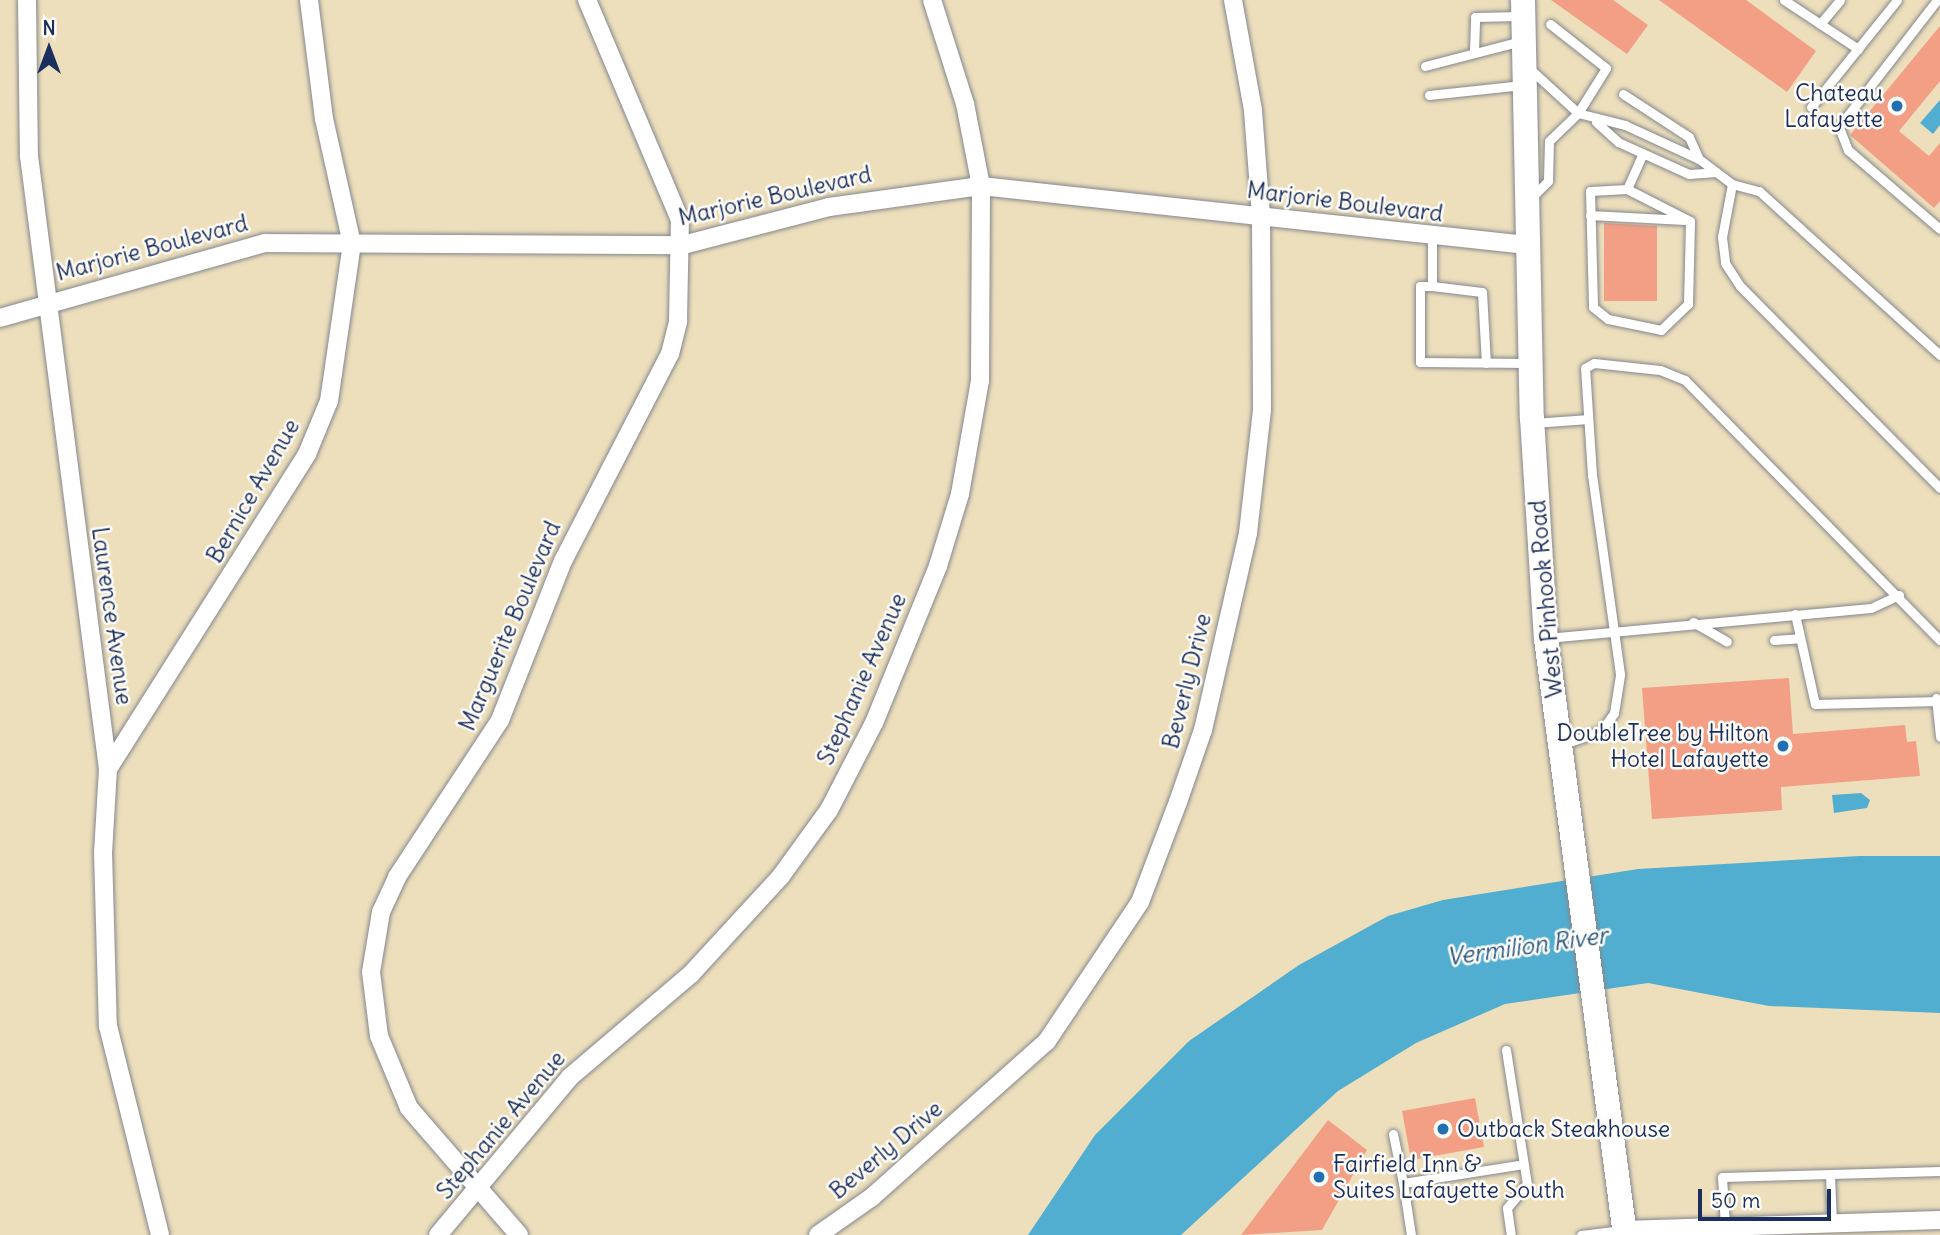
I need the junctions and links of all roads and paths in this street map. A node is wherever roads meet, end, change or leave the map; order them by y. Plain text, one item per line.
1 (27, 0) edge
2 (309, 0) edge
3 (587, 0) edge
4 (932, 0) edge
5 (1233, 0) edge
6 (1784, 0) edge
7 (1840, 0) edge
8 (1897, 0) edge
9 (1937, 0) edge
10 (1523, 8) edge
11 (1550, 24) dead end
12 (1820, 24) junction
13 (1858, 49) junction
14 (1474, 51) junction
15 (1523, 63) junction
16 (1425, 66) dead end
17 (1623, 94) dead end
18 (1429, 95) dead end
19 (1811, 107) dead end
20 (1578, 113) junction
21 (1594, 120) junction
22 (1643, 153) junction
23 (1699, 159) junction
24 (1716, 172) junction
25 (1732, 184) junction
26 (981, 186) junction
27 (1627, 189) junction
28 (1527, 202) junction
29 (1261, 215) junction
30 (1590, 215) junction
31 (1690, 221) junction
32 (1940, 229) edge
33 (1432, 239) junction
34 (352, 244) junction
35 (683, 245) junction
36 (1527, 245) junction
37 (1432, 286) junction
38 (46, 303) junction
39 (0, 318) edge
40 (1940, 355) edge
41 (1486, 363) junction
42 (1531, 363) junction
43 (1588, 419) junction
44 (1532, 424) junction
45 (1940, 488) edge
46 (1899, 595) junction
47 (1795, 614) junction
48 (1693, 622) junction
49 (1617, 632) junction
50 (1800, 638) junction
51 (1546, 639) junction
52 (1774, 640) dead end
53 (1940, 640) edge
54 (1727, 642) dead end
55 (1938, 700) edge
56 (1940, 737) edge
57 (1560, 745) junction
58 (108, 769) junction
59 (1506, 1050) dead end
60 (1393, 1134) dead end
61 (1524, 1164) junction
62 (1940, 1171) edge
63 (1830, 1174) junction
64 (1403, 1183) junction
65 (480, 1191) junction
66 (1940, 1220) edge
67 (1832, 1223) junction
68 (1725, 1226) junction
69 (1624, 1233) edge
70 (160, 1235) edge
71 (438, 1235) edge
72 (519, 1235) edge
73 (818, 1235) edge
74 (1411, 1235) edge
75 (1511, 1235) edge
76 (1581, 1235) edge

1 - 38 street, Laurence Avenue
2 - 34 street, Bernice Avenue
3 - 35 street, Marguerite Boulevard
4 - 26 street, Stephanie Avenue
5 - 29 street, Beverly Drive
6 - 12 lane
7 - 12 lane
8 - 13 lane
9 - 32 lane
10 - 14 lane
10 - 15 main road, West Pinhook Road
11 - 20 lane
12 - 13 lane
13 - 19 lane
14 - 15 lane
14 - 16 lane
15 - 18 lane
15 - 20 lane
15 - 28 main road, West Pinhook Road
17 - 23 lane
20 - 21 lane
20 - 28 lane
21 - 22 lane
21 - 23 lane
22 - 24 lane
22 - 27 lane
23 - 24 lane
24 - 25 lane
25 - 40 lane
25 - 45 lane
26 - 29 street, Marjorie Boulevard
26 - 35 street, Marjorie Boulevard
26 - 65 street, Stephanie Avenue
27 - 30 lane
27 - 31 lane
28 - 36 main road, West Pinhook Road
29 - 33 street, Marjorie Boulevard
29 - 73 street, Beverly Drive
30 - 31 lane
30 - 31 lane
33 - 36 street, Marjorie Boulevard
33 - 37 lane
34 - 35 street, Marjorie Boulevard
34 - 38 street, Marjorie Boulevard
34 - 58 street, Bernice Avenue
35 - 65 street, Marguerite Boulevard
36 - 42 main road, West Pinhook Road
37 - 41 lane
37 - 41 lane
38 - 39 street, Marjorie Boulevard
38 - 58 street, Laurence Avenue
41 - 42 lane
42 - 44 main road, West Pinhook Road
43 - 44 lane
43 - 46 lane
43 - 49 lane
44 - 51 main road, West Pinhook Road
46 - 47 lane
46 - 53 lane
47 - 48 lane
47 - 50 lane
48 - 49 lane
48 - 54 lane
49 - 51 lane
49 - 57 lane
50 - 52 lane
50 - 55 lane
51 - 57 main road, West Pinhook Road
55 - 56 lane
57 - 69 main road, West Pinhook Road
58 - 70 street, Laurence Avenue
59 - 61 lane
60 - 64 lane
61 - 64 lane
61 - 75 lane
62 - 63 lane
63 - 67 lane
63 - 68 lane
64 - 74 lane
65 - 71 street, Stephanie Avenue
65 - 72 street, Marguerite Boulevard
66 - 67 street
67 - 68 street
68 - 69 street
69 - 76 lane

